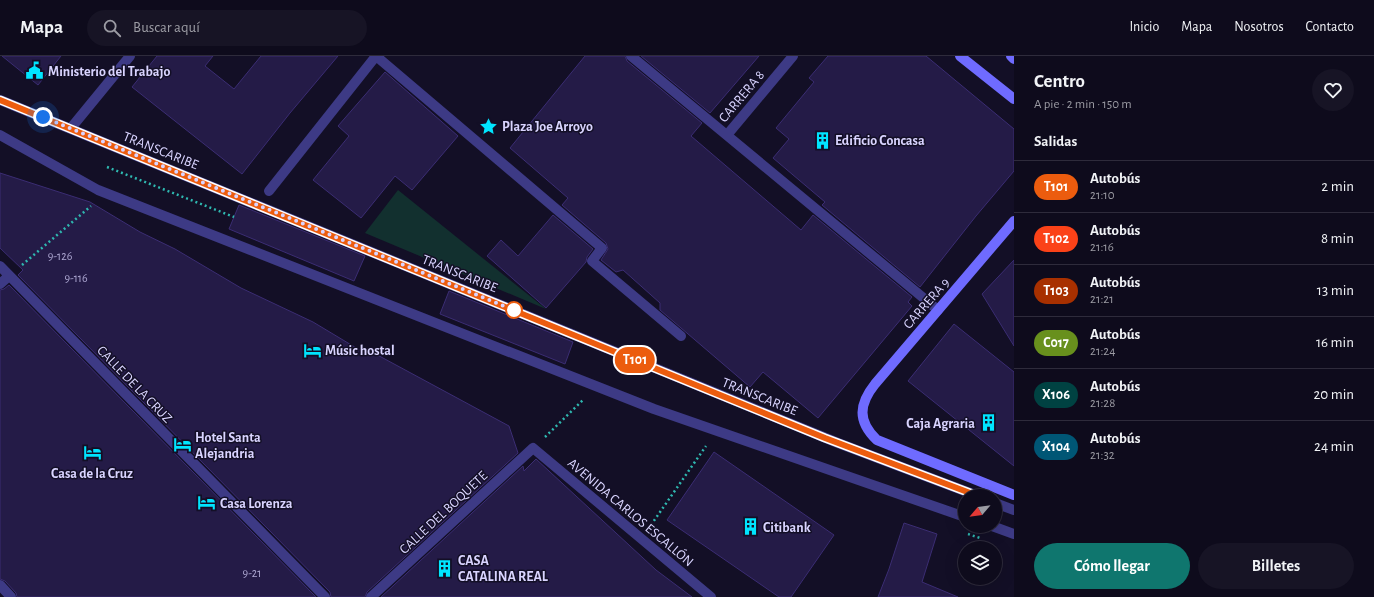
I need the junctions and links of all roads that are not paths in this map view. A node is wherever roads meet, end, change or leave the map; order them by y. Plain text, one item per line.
1 (130, 56) edge
2 (376, 56) edge
3 (631, 56) edge
4 (793, 56) edge
5 (960, 56) edge
6 (1011, 56) edge
7 (1014, 59) edge
8 (1014, 99) edge
9 (0, 100) edge
10 (71, 128) junction
11 (0, 135) edge
12 (727, 135) junction
13 (269, 191) dead end
14 (1014, 221) edge
15 (0, 266) edge
16 (9, 276) junction
17 (0, 284) edge
18 (938, 310) junction
19 (681, 336) dead end
20 (533, 448) joint
21 (960, 489) edge
22 (1014, 495) edge
23 (1002, 505) edge
24 (1014, 510) edge
25 (958, 515) edge
26 (1002, 530) edge
27 (1014, 534) edge
28 (0, 585) edge
29 (11, 597) edge
30 (325, 597) edge
31 (371, 597) edge
32 (711, 597) edge

1 - 10 street
2 - 13 street
2 - 19 street
3 - 12 street
4 - 12 street, CARRERA 8
5 - 8 street
6 - 7 street
9 - 10 street, TRANSCARIBE
10 - 21 street, TRANSCARIBE
11 - 25 street
12 - 18 street
14 - 18 street, CARRERA 9
15 - 16 street, CALLE DE LA CRUZ
16 - 17 street
16 - 30 street, CALLE DE LA CRUZ
18 - 22 street, CARRERA 9
20 - 31 street, CALLE DEL BOQUETE
20 - 32 street, AVENIDA CARLOS ESCALLÓN
23 - 24 street
26 - 27 street
28 - 29 street

